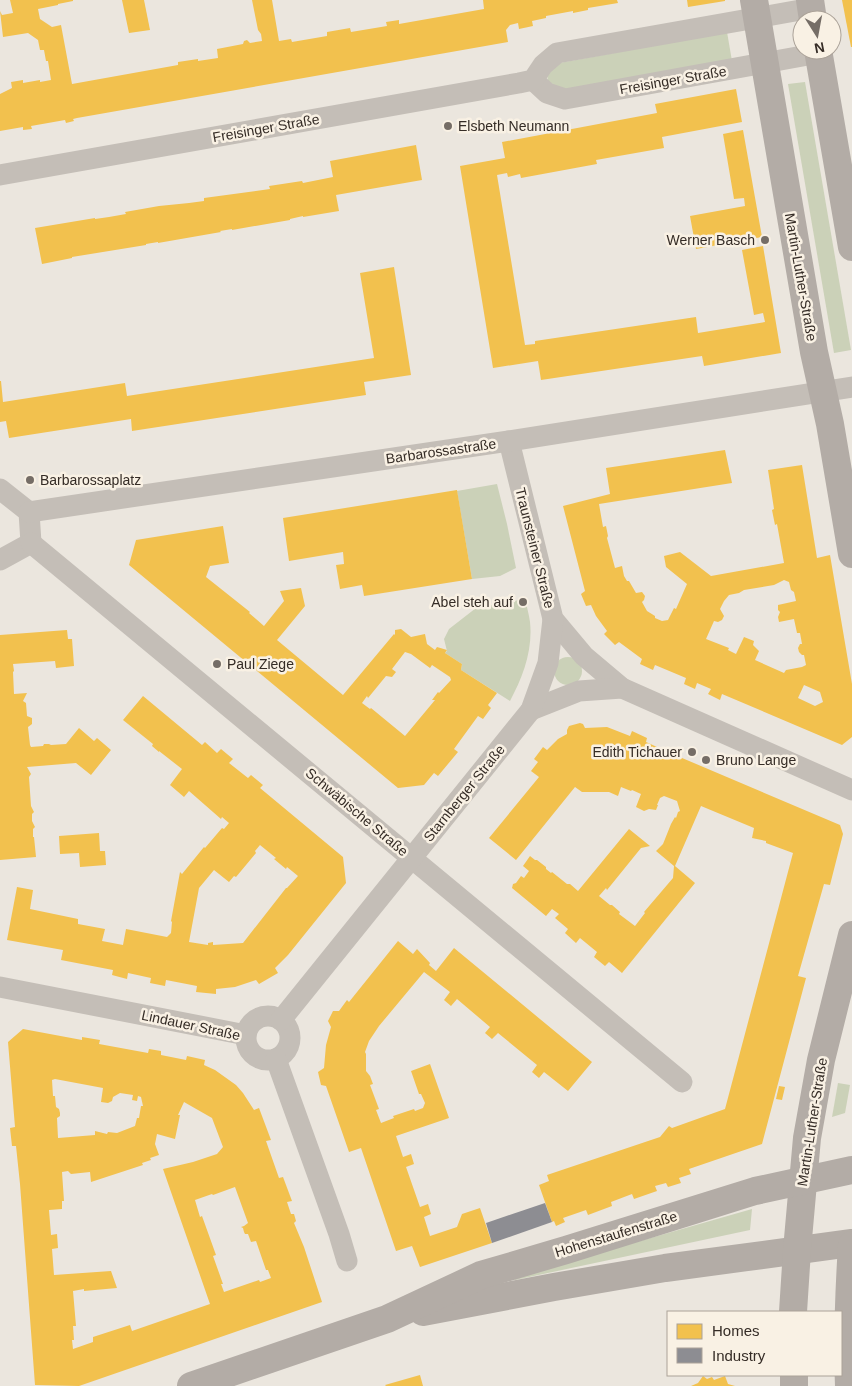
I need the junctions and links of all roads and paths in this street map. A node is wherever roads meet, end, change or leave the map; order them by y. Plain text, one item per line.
1 (755, 9) edge
2 (812, 9) edge
3 (792, 57) edge
4 (820, 60) edge
5 (764, 63) junction
6 (533, 80) junction
7 (0, 175) edge
8 (852, 247) edge
9 (852, 387) edge
10 (823, 392) junction
11 (509, 441) junction
12 (0, 489) edge
13 (29, 512) junction
14 (31, 543) junction
15 (852, 554) edge
16 (0, 560) edge
17 (553, 619) junction
18 (622, 688) junction
19 (531, 710) junction
20 (852, 790) edge
21 (412, 858) junction
22 (852, 935) edge
23 (0, 987) edge
24 (281, 1020) junction
25 (246, 1034) junction
26 (276, 1059) junction
27 (682, 1082) dead end
28 (852, 1170) edge
29 (803, 1180) junction
30 (852, 1244) edge
31 (797, 1250) junction
32 (347, 1261) dead end
33 (793, 1311) edge
34 (387, 1319) junction
35 (191, 1386) edge
36 (849, 1386) edge

1 - 2 street
1 - 5 main road, Martin-Luther-Straße
1 - 6 street
3 - 5 street, Freisinger Straße
4 - 8 main road
5 - 6 street, Freisinger Straße
5 - 10 main road, Martin-Luther-Straße
6 - 7 street, Freisinger Straße
9 - 10 street, Barbarossastraße
10 - 11 street, Barbarossastraße
10 - 15 main road, Martin-Luther-Straße
11 - 13 street, Barbarossastraße
11 - 17 street, Traunsteiner Straße
12 - 13 street
13 - 14 street
14 - 16 street
14 - 21 street, Schwäbische Straße
17 - 18 street, Traunsteiner Straße
17 - 19 street, Starnberger Straße
18 - 19 street, Traunsteiner Straße
18 - 20 street, Traunsteiner Straße
19 - 21 street, Starnberger Straße
21 - 24 street, Starnberger Straße
21 - 27 street, Schwäbische Straße
22 - 29 main road, Martin-Luther-Straße
23 - 25 street, Lindauer Straße
24 - 25 street
24 - 26 street
25 - 26 street, Lindauer Straße
26 - 32 street
28 - 29 main road, Hohenstaufenstraße
29 - 31 main road, Martin-Luther-Straße
29 - 34 main road, Hohenstaufenstraße
30 - 31 main road, Hohenstaufenstraße
30 - 36 main road
31 - 33 main road, Martin-Luther-Straße
31 - 34 main road, Hohenstaufenstraße
34 - 35 main road, Hohenstaufenstraße

